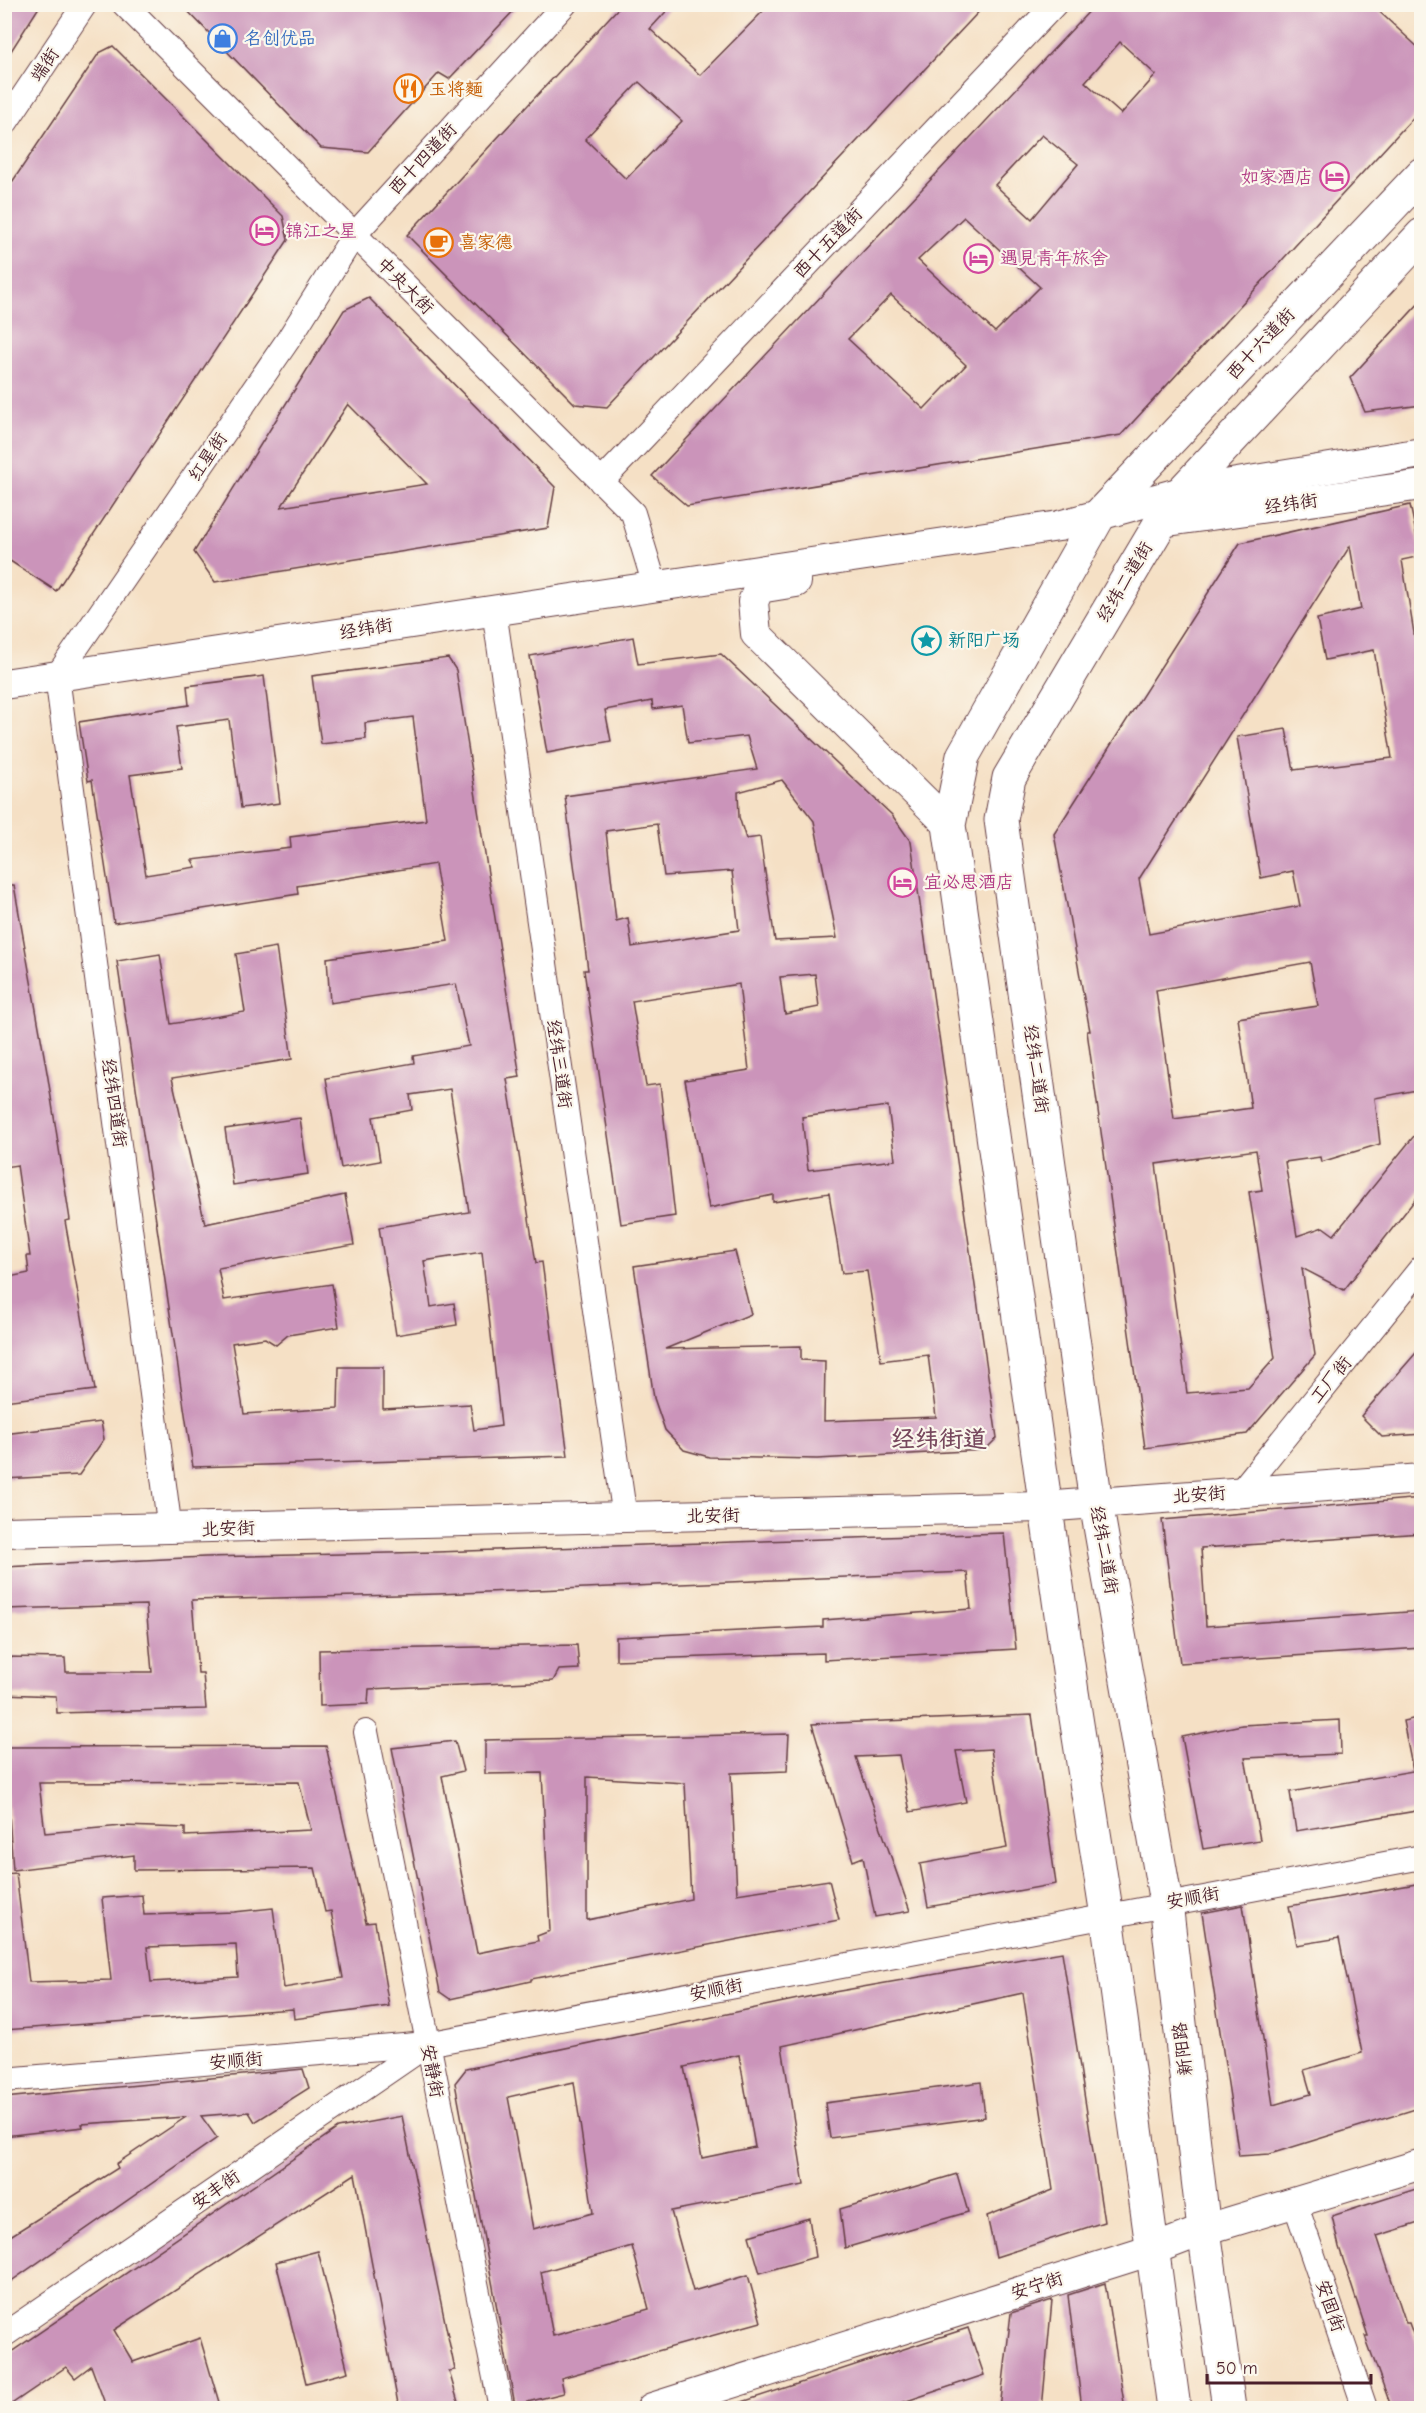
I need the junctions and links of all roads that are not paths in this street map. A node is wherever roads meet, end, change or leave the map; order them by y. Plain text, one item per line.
1 (85, 4) edge
2 (124, 4) edge
3 (566, 4) edge
4 (1055, 4) edge
5 (4, 125) edge
6 (1422, 174) edge
7 (354, 235) junction
8 (1422, 235) edge
9 (1422, 453) edge
10 (602, 482) junction
11 (1422, 485) edge
12 (1182, 492) junction
13 (1100, 514) junction
14 (1161, 522) junction
15 (1059, 526) junction
16 (655, 586) junction
17 (494, 610) junction
18 (57, 676) junction
19 (4, 684) edge
20 (949, 825) junction
21 (1422, 1267) edge
22 (1422, 1479) edge
23 (1240, 1492) junction
24 (1096, 1503) junction
25 (1046, 1507) junction
26 (625, 1518) junction
27 (170, 1530) junction
28 (4, 1532) edge
29 (1129, 1691) joint
30 (366, 1732) dead end
31 (1422, 1857) edge
32 (1166, 1903) junction
33 (1107, 1916) junction
34 (427, 2044) junction
35 (4, 2080) edge
36 (1422, 2164) edge
37 (1295, 2203) junction
38 (1203, 2230) junction
39 (1152, 2250) junction
40 (4, 2335) edge
41 (501, 2409) edge
42 (652, 2409) edge
43 (1174, 2409) edge
44 (1229, 2409) edge
45 (1365, 2409) edge

1 - 5 street, 端街
2 - 7 street, 中央大街
3 - 7 street, 西十四道街
4 - 10 street, 西十五道街
6 - 13 highway, 西十六道街
7 - 10 street, 中央大街
7 - 18 street, 红星街
8 - 12 highway
9 - 12 main road, 经纬街
10 - 16 street, 中央大街
11 - 14 main road, 经纬街
12 - 13 main road, 经纬街
12 - 14 highway, 经纬二道街
13 - 15 main road, 经纬街
13 - 20 highway
14 - 24 highway, 经纬二道街
15 - 16 main road, 经纬街
15 - 20 main road
16 - 17 main road, 经纬街
17 - 18 main road, 经纬街
17 - 26 street, 经纬三道街
18 - 19 main road, 经纬街
18 - 27 street, 经纬四道街
20 - 25 highway
21 - 23 street, 工厂街
22 - 23 main road, 北安街
23 - 24 main road, 北安街
24 - 25 main road, 北安街
24 - 29 highway, 经纬二道街
25 - 26 main road, 北安街
25 - 33 highway
26 - 27 main road, 北安街
27 - 28 main road, 北安街
29 - 32 highway, 新阳路
30 - 34 street, 安静街
31 - 32 street, 安顺街
32 - 33 street, 安顺街
32 - 38 highway, 新阳路
33 - 34 street, 安顺街
33 - 39 highway
34 - 35 street, 安顺街
34 - 40 street, 安丰街
34 - 41 street, 安静街
36 - 37 main road, 安宁街
37 - 38 main road, 安宁街
37 - 45 street, 安固街
38 - 39 main road, 安宁街
38 - 44 highway, 新阳路
39 - 42 main road, 安宁街
39 - 43 highway

